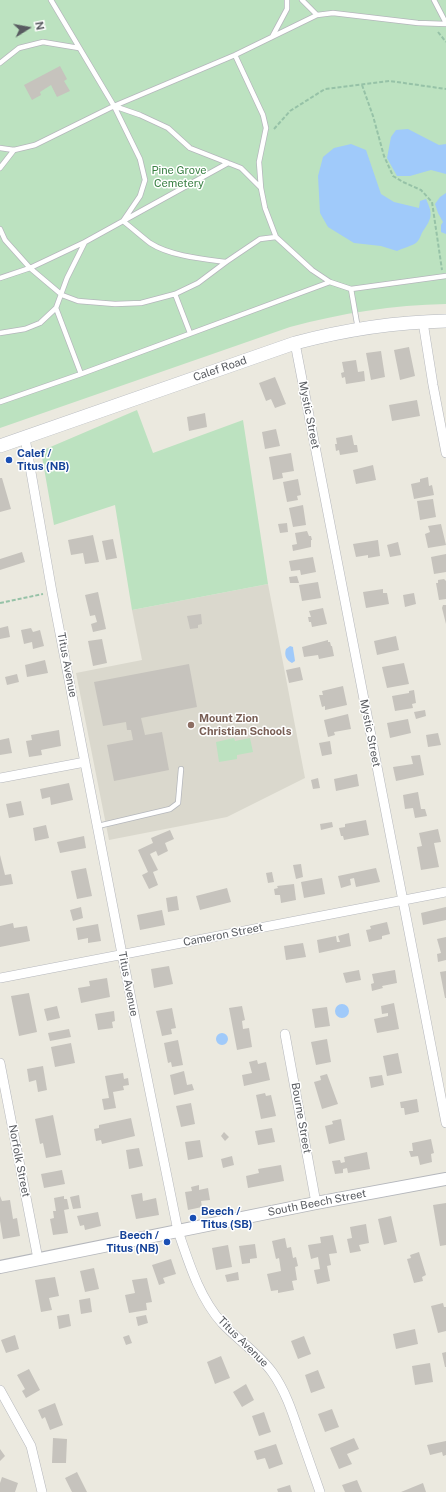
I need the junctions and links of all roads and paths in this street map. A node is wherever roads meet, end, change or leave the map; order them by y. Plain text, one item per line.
1 (51, 0) edge
2 (287, 0) edge
3 (302, 0) edge
4 (434, 0) edge
5 (317, 15) junction
6 (446, 23) edge
7 (272, 37) junction
8 (79, 48) junction
9 (235, 55) junction
10 (0, 62) edge
11 (362, 85) junction
12 (446, 89) edge
13 (114, 106) junction
14 (264, 141) junction
15 (0, 148) edge
16 (14, 150) junction
17 (228, 163) junction
18 (0, 168) edge
19 (261, 188) junction
20 (123, 221) junction
21 (0, 229) edge
22 (276, 237) junction
23 (85, 242) junction
24 (226, 262) junction
25 (30, 268) junction
26 (445, 277) edge
27 (0, 278) edge
28 (330, 282) junction
29 (350, 289) junction
30 (175, 294) junction
31 (62, 295) junction
32 (56, 308) junction
33 (446, 321) edge
34 (423, 322) junction
35 (358, 329) junction
36 (0, 333) edge
37 (190, 333) junction
38 (295, 343) junction
39 (82, 374) junction
40 (0, 402) edge
41 (25, 438) junction
42 (0, 446) edge
43 (446, 453) edge
44 (52, 592) junction
45 (0, 603) edge
46 (85, 762) junction
47 (181, 769) dead end
48 (0, 778) edge
49 (98, 826) junction
50 (446, 892) edge
51 (403, 901) junction
52 (122, 954) junction
53 (0, 978) edge
54 (285, 1034) dead end
55 (0, 1063) edge
56 (446, 1123) edge
57 (446, 1179) edge
58 (316, 1203) junction
59 (178, 1231) junction
60 (38, 1259) junction
61 (0, 1267) edge
62 (0, 1390) edge
63 (42, 1492) edge
64 (320, 1492) edge

1 - 8 lane
2 - 7 lane
3 - 5 lane
4 - 6 lane
5 - 6 lane
5 - 7 lane
7 - 9 lane
8 - 10 lane
8 - 13 lane
9 - 13 lane
9 - 14 lane
11 - 12 path
11 - 14 path
11 - 26 path
13 - 16 lane
13 - 17 lane
13 - 20 lane
14 - 19 lane
15 - 16 lane
16 - 18 lane
17 - 19 lane
17 - 20 lane
19 - 22 lane
20 - 23 lane
20 - 24 lane
21 - 25 lane
22 - 24 lane
22 - 28 lane
23 - 25 lane
23 - 31 lane
24 - 30 lane
25 - 27 lane
25 - 31 lane
26 - 29 lane
28 - 29 lane
28 - 37 lane
29 - 35 lane
30 - 31 lane
30 - 37 lane
31 - 32 lane
32 - 36 lane
32 - 39 lane
33 - 34 main road, Calef Road
34 - 35 main road, Calef Road
34 - 43 street
35 - 38 main road, Calef Road
37 - 39 lane
38 - 41 main road, Calef Road
38 - 51 street, Mystic Street
39 - 40 lane
41 - 42 main road, Calef Road
41 - 44 street, Titus Avenue
44 - 45 path
44 - 46 street, Titus Avenue
46 - 48 street
46 - 49 street, Titus Avenue
47 - 49 lane
49 - 52 street, Titus Avenue
50 - 51 street, Cameron Street
51 - 52 street, Cameron Street
51 - 56 street, Mystic Street
52 - 53 street, Cameron Street
52 - 59 street, Titus Avenue
54 - 58 street, Bourne Street
55 - 60 street, Norfolk Street
57 - 58 street, South Beech Street
58 - 59 street, South Beech Street
59 - 60 street, South Beech Street
59 - 64 street, Titus Avenue
60 - 61 street, South Beech Street
62 - 63 street

